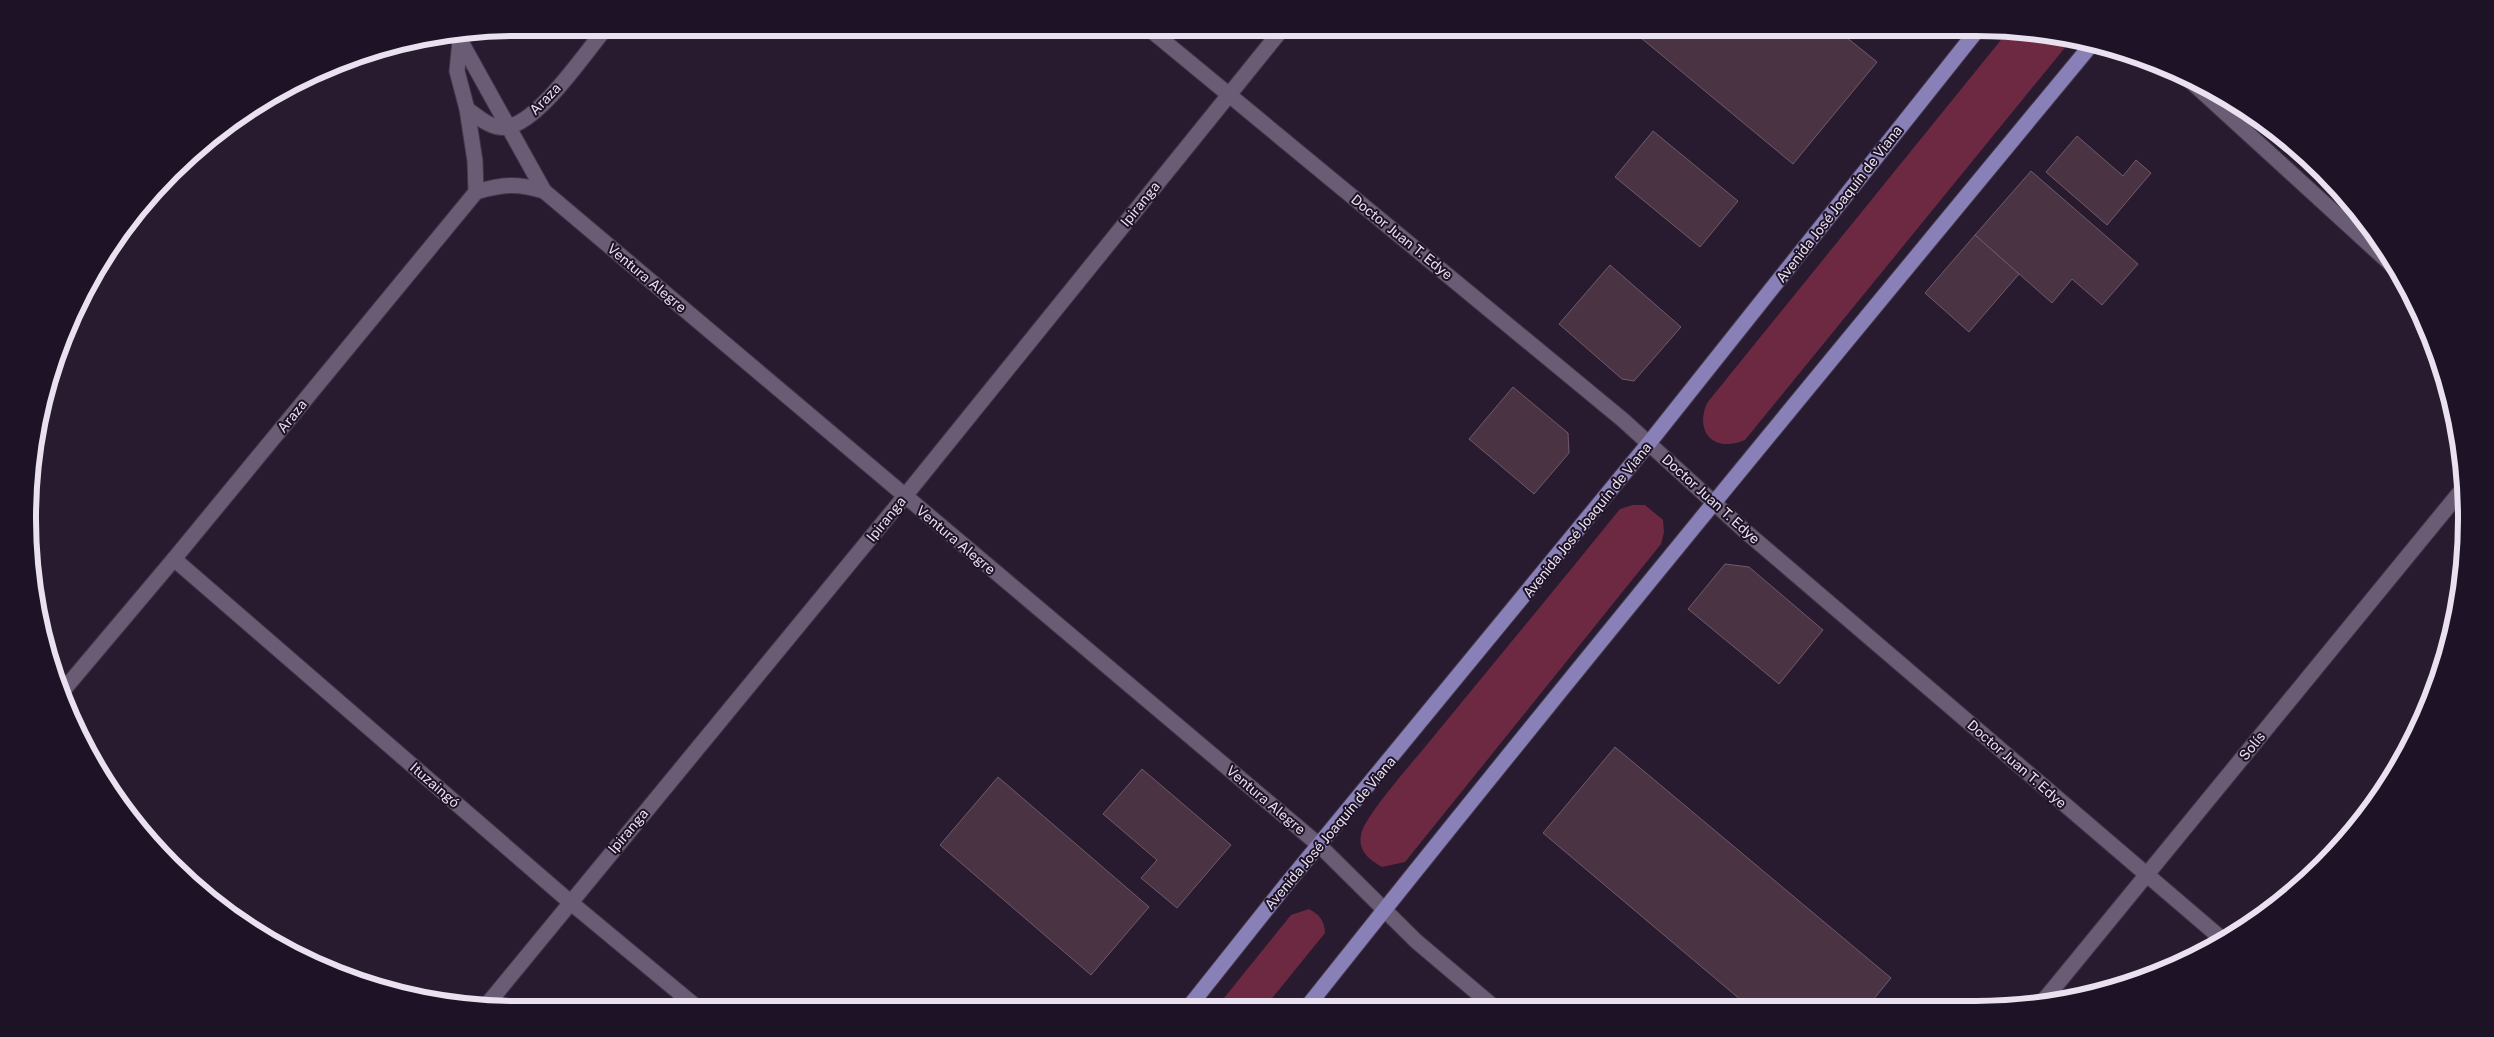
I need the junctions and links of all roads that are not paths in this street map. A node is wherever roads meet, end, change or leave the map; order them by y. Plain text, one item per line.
1 (599, 36) edge
2 (1158, 36) edge
3 (1276, 36) edge
4 (1973, 36) edge
5 (459, 40) edge
6 (460, 40) edge
7 (2087, 50) edge
8 (1228, 94) junction
9 (2203, 94) edge
10 (467, 109) junction
11 (508, 128) junction
12 (544, 191) junction
13 (476, 192) junction
14 (2375, 250) edge
15 (1650, 443) junction
16 (2457, 495) edge
17 (905, 496) junction
18 (1714, 502) junction
19 (174, 559) junction
20 (67, 686) edge
21 (1319, 845) junction
22 (2146, 875) junction
23 (570, 902) junction
24 (1384, 909) junction
25 (2218, 935) edge
26 (2048, 995) edge
27 (491, 1000) edge
28 (689, 1001) edge
29 (1194, 1001) edge
30 (1312, 1001) edge
31 (1487, 1001) edge

1 - 11 street, Araza
2 - 8 street, Doctor Juan T. Edye
3 - 8 street, Ipiranga
4 - 15 main road, Avenida José Joaquín de Viana
5 - 10 street, Ventura Alegre
6 - 11 street, Ventura Alegre
7 - 18 main road
8 - 15 street, Doctor Juan T. Edye
8 - 17 street, Ipiranga
9 - 14 street
10 - 11 street
10 - 13 street, Ventura Alegre
11 - 12 street, Ventura Alegre
12 - 13 street
12 - 17 street, Ventura Alegre
13 - 19 street, Araza
15 - 18 street, Doctor Juan T. Edye
15 - 21 main road, Avenida José Joaquín de Viana
16 - 22 street, Solís
17 - 21 street, Ventura Alegre
17 - 23 street, Ipiranga
18 - 22 street, Doctor Juan T. Edye
18 - 24 main road
19 - 20 street, Araza
19 - 23 street, Ituzaingó
21 - 24 street, Ventura Alegre
21 - 29 main road, Avenida José Joaquín de Viana
22 - 25 street, Doctor Juan T. Edye
22 - 26 street, Solís
23 - 27 street, Ipiranga
23 - 28 street, Ituzaingó
24 - 30 main road
24 - 31 street, Ventura Alegre

